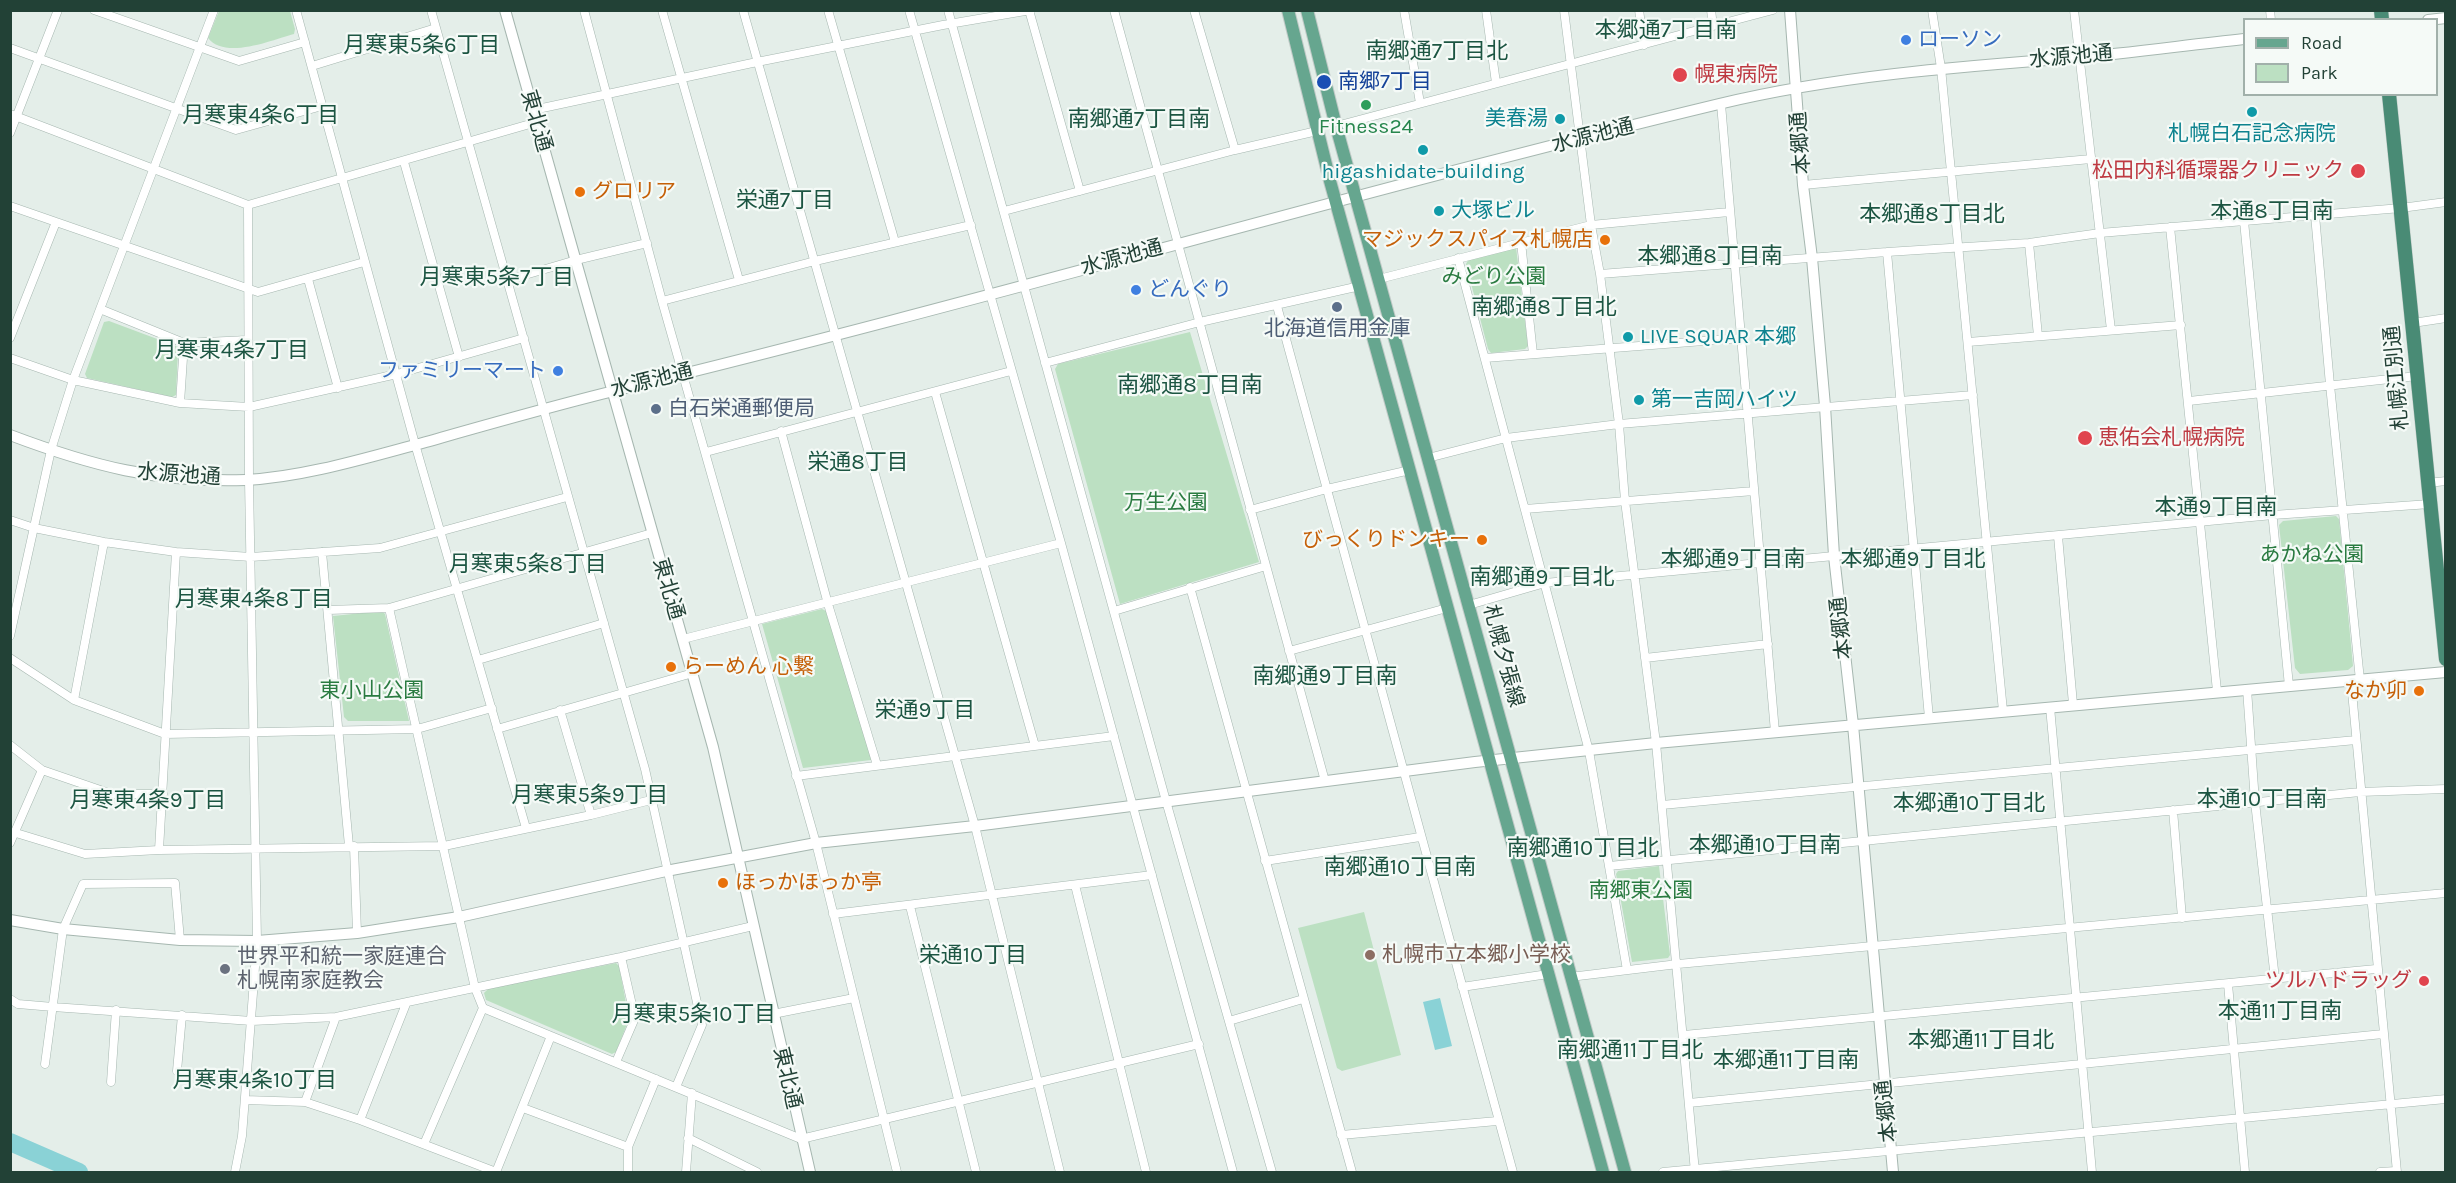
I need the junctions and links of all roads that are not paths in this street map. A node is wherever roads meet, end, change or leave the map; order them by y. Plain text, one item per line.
1 (58, 10) edge
2 (94, 10) edge
3 (214, 10) edge
4 (296, 10) edge
5 (431, 10) edge
6 (505, 10) edge
7 (584, 10) edge
8 (662, 10) edge
9 (743, 10) edge
10 (828, 10) edge
11 (909, 10) edge
12 (948, 10) edge
13 (1114, 10) edge
14 (1194, 10) edge
15 (1288, 10) edge
16 (1307, 10) edge
17 (1404, 10) edge
18 (1485, 10) edge
19 (1564, 10) edge
20 (1639, 10) edge
21 (1712, 10) edge
22 (1773, 10) edge
23 (1790, 10) edge
24 (1932, 10) edge
25 (2074, 10) edge
26 (1030, 11) edge
27 (952, 25) junction
28 (1713, 26) junction
29 (436, 28) junction
30 (917, 31) junction
31 (2243, 39) edge
32 (305, 42) junction
33 (1644, 45) junction
34 (839, 46) junction
35 (10, 48) edge
36 (200, 48) junction
37 (2080, 57) junction
38 (40, 59) junction
39 (757, 62) junction
40 (1571, 64) junction
41 (312, 66) junction
42 (1941, 68) junction
43 (681, 77) junction
44 (1496, 83) junction
45 (1796, 87) junction
46 (606, 94) junction
47 (2390, 96) edge
48 (1420, 103) junction
49 (1720, 104) junction
50 (322, 106) junction
51 (177, 109) junction
52 (533, 110) junction
53 (14, 115) edge
54 (537, 122) junction
55 (1336, 126) junction
56 (1317, 131) junction
57 (10, 133) edge
58 (1580, 140) junction
59 (469, 144) junction
60 (1235, 150) junction
61 (2091, 159) junction
62 (404, 162) junction
63 (1159, 170) junction
64 (154, 171) junction
65 (1950, 174) junction
66 (343, 179) junction
67 (1803, 185) junction
68 (1080, 191) junction
69 (1357, 197) junction
70 (1338, 201) junction
71 (2445, 202) edge
72 (248, 205) junction
73 (10, 206) edge
74 (2401, 208) junction
75 (1004, 211) junction
76 (1729, 212) junction
77 (2315, 215) junction
78 (2244, 221) junction
79 (56, 222) junction
80 (970, 225) junction
81 (1591, 225) junction
82 (2170, 227) junction
83 (2100, 233) junction
84 (895, 242) junction
85 (1521, 242) junction
86 (647, 243) junction
87 (1179, 243) junction
88 (2029, 243) junction
89 (126, 245) junction
90 (1957, 249) junction
91 (1887, 252) junction
92 (1458, 258) junction
93 (1812, 258) junction
94 (576, 260) junction
95 (815, 261) junction
96 (364, 262) junction
97 (1734, 264) junction
98 (1600, 274) junction
99 (308, 279) junction
100 (1379, 279) junction
101 (508, 280) junction
102 (739, 280) junction
103 (1023, 285) junction
104 (1360, 286) junction
105 (247, 288) junction
106 (991, 292) junction
107 (662, 301) junction
108 (1277, 306) junction
109 (100, 309) junction
110 (2445, 318) edge
111 (1200, 322) junction
112 (2414, 323) junction
113 (2181, 325) junction
114 (2110, 330) junction
115 (836, 334) junction
116 (2038, 336) junction
117 (10, 338) edge
118 (524, 338) junction
119 (1742, 338) junction
120 (248, 340) junction
121 (1968, 342) junction
122 (184, 343) junction
123 (1610, 348) junction
124 (1533, 354) junction
125 (459, 357) junction
126 (10, 358) edge
127 (1485, 358) junction
128 (1045, 363) junction
129 (1011, 371) junction
130 (397, 374) junction
131 (683, 374) junction
132 (2417, 375) junction
133 (73, 381) junction
134 (2330, 385) junction
135 (338, 388) junction
136 (612, 391) junction
137 (935, 392) junction
138 (2261, 393) junction
139 (1973, 395) junction
140 (1900, 400) junction
141 (2188, 401) junction
142 (180, 403) junction
143 (1825, 406) junction
144 (249, 407) junction
145 (544, 410) junction
146 (858, 413) junction
147 (1748, 413) junction
148 (1619, 424) junction
149 (781, 431) junction
150 (10, 435) edge
151 (1506, 438) junction
152 (415, 444) junction
153 (51, 450) junction
154 (706, 452) junction
155 (1428, 458) junction
156 (1410, 470) junction
157 (249, 480) junction
158 (2445, 481) edge
159 (2428, 483) junction
160 (1327, 489) junction
161 (1754, 491) junction
162 (567, 496) junction
163 (1625, 501) junction
164 (2430, 504) junction
165 (1525, 509) junction
166 (1250, 510) junction
167 (2343, 511) junction
168 (2273, 515) junction
169 (10, 520) edge
170 (2200, 522) junction
171 (34, 528) junction
172 (440, 532) junction
173 (652, 533) junction
174 (2058, 536) junction
175 (104, 542) junction
176 (1987, 542) junction
177 (1061, 543) junction
178 (1915, 549) junction
179 (176, 552) junction
180 (322, 552) junction
181 (584, 553) junction
182 (1834, 556) junction
183 (251, 557) junction
184 (985, 564) junction
185 (1761, 564) junction
186 (1266, 566) junction
187 (1635, 576) junction
188 (1545, 583) junction
189 (908, 584) junction
190 (1190, 587) junction
191 (458, 589) junction
192 (828, 604) junction
193 (1469, 604) junction
194 (389, 608) junction
195 (1447, 608) junction
196 (328, 610) junction
197 (1114, 611) junction
198 (752, 621) junction
199 (604, 623) junction
200 (1365, 631) junction
201 (10, 636) edge
202 (683, 639) junction
203 (1767, 644) junction
204 (1289, 651) junction
205 (10, 658) edge
206 (1645, 658) junction
207 (2445, 659) edge
208 (478, 660) junction
209 (2445, 672) edge
210 (693, 673) junction
211 (2356, 680) junction
212 (2289, 686) junction
213 (2247, 689) junction
214 (624, 691) junction
215 (2217, 691) junction
216 (74, 700) junction
217 (2073, 704) junction
218 (2050, 707) junction
219 (492, 708) junction
220 (560, 710) junction
221 (2003, 711) junction
222 (1929, 718) junction
223 (1853, 725) junction
224 (338, 729) junction
225 (417, 729) junction
226 (497, 729) junction
227 (253, 732) junction
228 (1775, 732) junction
229 (165, 734) junction
230 (1114, 736) junction
231 (2355, 740) junction
232 (1656, 743) junction
233 (10, 745) edge
234 (1035, 746) junction
235 (2250, 750) junction
236 (1589, 751) junction
237 (954, 757) junction
238 (1510, 760) junction
239 (1489, 761) junction
240 (877, 765) junction
241 (2056, 768) junction
242 (42, 770) junction
243 (1402, 771) junction
244 (796, 776) junction
245 (1325, 781) junction
246 (1857, 788) junction
247 (2445, 789) edge
248 (1245, 790) junction
249 (2360, 792) junction
250 (163, 794) junction
251 (651, 801) junction
252 (1160, 802) junction
253 (2255, 802) junction
254 (1135, 804) junction
255 (1662, 805) junction
256 (2173, 810) junction
257 (591, 815) junction
258 (2061, 820) junction
259 (975, 826) junction
260 (526, 828) junction
261 (16, 832) junction
262 (1420, 837) junction
263 (1863, 840) junction
264 (10, 843) edge
265 (816, 843) junction
266 (351, 846) junction
267 (444, 846) junction
268 (159, 850) junction
269 (256, 850) junction
270 (737, 857) junction
271 (1667, 860) junction
272 (1265, 861) junction
273 (1609, 866) junction
274 (666, 871) junction
275 (1152, 875) junction
276 (1075, 885) junction
277 (2445, 893) edge
278 (991, 895) junction
279 (2371, 900) junction
280 (910, 906) junction
281 (2266, 911) junction
282 (833, 914) junction
283 (459, 917) junction
284 (2182, 918) junction
285 (10, 920) edge
286 (753, 926) junction
287 (2070, 928) junction
288 (63, 929) junction
289 (357, 933) junction
290 (180, 940) junction
291 (257, 941) junction
292 (682, 943) junction
293 (1872, 947) junction
294 (621, 957) junction
295 (1678, 964) junction
296 (2376, 969) junction
297 (1627, 970) junction
298 (1548, 974) junction
299 (1570, 977) junction
300 (2275, 980) junction
301 (2228, 984) junction
302 (1462, 987) junction
303 (475, 988) junction
304 (2076, 997) junction
305 (854, 998) junction
306 (10, 999) edge
307 (1303, 999) junction
308 (406, 1004) junction
309 (53, 1007) junction
310 (483, 1008) junction
311 (116, 1011) junction
312 (773, 1014) junction
313 (182, 1015) junction
314 (336, 1017) junction
315 (1879, 1017) junction
316 (252, 1021) junction
317 (1229, 1021) junction
318 (2383, 1034) junction
319 (1684, 1035) junction
320 (551, 1036) junction
321 (1199, 1044) junction
322 (2234, 1050) junction
323 (616, 1062) junction
324 (1119, 1063) junction
325 (2082, 1063) junction
326 (45, 1064) dead end
327 (177, 1071) dead end
328 (656, 1079) junction
329 (111, 1082) dead end
330 (1038, 1082) junction
331 (1884, 1084) junction
332 (676, 1087) junction
333 (692, 1093) junction
334 (2445, 1099) edge
335 (245, 1100) junction
336 (305, 1102) junction
337 (959, 1102) junction
338 (2390, 1102) junction
339 (1689, 1103) junction
340 (524, 1108) junction
341 (2240, 1118) junction
342 (360, 1120) junction
343 (884, 1120) junction
344 (1497, 1121) junction
345 (2088, 1133) junction
346 (1341, 1135) junction
347 (688, 1138) junction
348 (801, 1139) junction
349 (424, 1144) junction
350 (628, 1147) junction
351 (1891, 1152) junction
352 (1695, 1171) edge
353 (2396, 1172) edge
354 (235, 1173) edge
355 (496, 1173) edge
356 (628, 1173) edge
357 (686, 1173) edge
358 (757, 1173) edge
359 (810, 1173) edge
360 (897, 1173) edge
361 (976, 1173) edge
362 (1060, 1173) edge
363 (1146, 1173) edge
364 (1233, 1173) edge
365 (1272, 1173) edge
366 (1352, 1173) edge
367 (1513, 1173) edge
368 (1604, 1173) edge
369 (1625, 1173) edge
370 (1664, 1173) edge
371 (1893, 1173) edge
372 (2092, 1173) edge
373 (2244, 1173) edge
374 (2380, 1173) edge

1 - 38 street
2 - 36 street
3 - 36 street
4 - 32 street
5 - 29 street
6 - 52 street, 東北通
7 - 46 street
8 - 43 street
9 - 39 street
10 - 34 street
11 - 30 street
12 - 27 street
13 - 63 street
14 - 60 street
15 - 56 main road, 札幌夕張線
16 - 55 main road, 札幌夕張線
17 - 48 street
18 - 44 street
19 - 40 street
20 - 33 street
21 - 28 street
22 - 28 street
23 - 45 street, 本郷通
24 - 42 street
25 - 37 street
26 - 27 street
26 - 68 street
27 - 30 street
27 - 75 street
28 - 33 street
29 - 41 street
29 - 59 street
30 - 34 street
30 - 80 street
31 - 37 street, 水源池通
32 - 36 street
32 - 41 street
33 - 40 street
34 - 39 street
34 - 84 street
35 - 38 street
36 - 51 street
37 - 42 street, 水源池通
37 - 61 street
38 - 51 street
38 - 53 street
39 - 43 street
39 - 95 street
40 - 44 street
40 - 58 street
41 - 50 street
42 - 45 street, 水源池通
42 - 65 street
43 - 46 street
43 - 102 street
44 - 48 street
45 - 49 street, 水源池通
45 - 67 street, 本郷通
46 - 52 street
46 - 86 street
47 - 74 highway, 札幌江別通
48 - 55 street
49 - 58 street, 水源池通
49 - 76 street
50 - 51 street
50 - 66 street
51 - 64 street
52 - 54 street, 東北通
53 - 57 street
53 - 64 street
54 - 59 street
54 - 94 street, 東北通
55 - 69 main road, 札幌夕張線
56 - 60 street
56 - 70 main road, 札幌夕張線
58 - 69 street, 水源池通
58 - 81 street
59 - 62 street
59 - 101 street
60 - 63 street
61 - 65 street
61 - 83 street
62 - 66 street
62 - 125 street
63 - 68 street
63 - 87 street
64 - 72 street
64 - 89 street
65 - 67 street
65 - 90 street
66 - 72 street
66 - 96 street
67 - 93 street, 本郷通
68 - 75 street
69 - 70 street, 水源池通
69 - 100 main road, 札幌夕張線
70 - 87 street, 水源池通
70 - 104 main road, 札幌夕張線
71 - 74 street
72 - 105 street
73 - 79 street
74 - 77 street
74 - 112 highway, 札幌江別通
75 - 103 street
76 - 81 street
76 - 97 street
77 - 78 street
77 - 134 street
78 - 82 street
78 - 138 street
79 - 89 street
79 - 117 street
80 - 84 street
80 - 106 street
81 - 85 street
81 - 98 street
82 - 83 street
82 - 113 street
83 - 88 street
83 - 114 street
84 - 95 street
85 - 92 street
85 - 124 street
86 - 94 street
86 - 107 street
87 - 103 street, 水源池通
87 - 111 street
88 - 90 street
88 - 116 street
89 - 105 street
89 - 109 street
90 - 91 street
90 - 121 street
91 - 93 street
91 - 140 street
92 - 100 street
92 - 127 street
93 - 97 street
93 - 143 street, 本郷通
94 - 101 street
94 - 136 street, 東北通
95 - 102 street
95 - 115 street
96 - 99 street
96 - 130 street
97 - 98 street
97 - 119 street
98 - 123 street
99 - 105 street
99 - 135 street
100 - 155 main road, 札幌夕張線
101 - 118 street
102 - 107 street
103 - 106 street, 水源池通
103 - 128 street
104 - 108 street
104 - 156 main road, 札幌夕張線
105 - 120 street
106 - 115 street, 水源池通
106 - 129 street
107 - 131 street
108 - 111 street
108 - 160 street
109 - 122 street
109 - 133 street
110 - 112 street
111 - 128 street
111 - 166 street
112 - 132 highway, 札幌江別通
113 - 114 street
113 - 141 street
114 - 116 street
115 - 131 street, 水源池通
115 - 146 street
116 - 121 street
118 - 125 street
118 - 145 street
119 - 123 street
119 - 147 street
120 - 122 street
120 - 144 street
121 - 139 street
122 - 142 street
123 - 124 street
123 - 148 street
124 - 127 street
125 - 130 street
126 - 133 street
127 - 151 street
128 - 197 street
129 - 137 street
129 - 177 street
130 - 135 street
130 - 152 street
131 - 136 street, 水源池通
131 - 154 street
132 - 134 street
132 - 159 highway, 札幌江別通
133 - 142 street
133 - 153 street
134 - 138 street
134 - 167 street
135 - 144 street
136 - 145 street, 水源池通
136 - 173 street, 東北通
137 - 146 street
137 - 184 street
138 - 141 street
138 - 168 street
139 - 140 street
139 - 176 street
140 - 143 street
140 - 178 street
141 - 170 street
142 - 144 street
143 - 147 street
143 - 182 street, 本郷通
144 - 157 street
145 - 152 street, 水源池通
145 - 162 street
146 - 149 street
146 - 189 street
147 - 148 street
147 - 161 street
148 - 151 street
148 - 163 street
149 - 154 street
149 - 192 street
150 - 153 street, 水源池通
151 - 155 street
151 - 165 street
152 - 157 street, 水源池通
152 - 172 street
153 - 157 street, 水源池通
153 - 171 street
154 - 198 street
155 - 193 main road, 札幌夕張線
156 - 160 street
156 - 195 main road, 札幌夕張線
157 - 183 street
158 - 159 street
159 - 164 highway, 札幌江別通
160 - 166 street
160 - 200 street
161 - 163 street
161 - 185 street
162 - 172 street
162 - 181 street
163 - 165 street
163 - 187 street
164 - 167 street
164 - 207 highway, 札幌江別通
165 - 188 street
166 - 186 street
167 - 168 street
167 - 211 street
168 - 170 street
168 - 212 street
169 - 171 street
170 - 174 street
170 - 215 street
171 - 175 street
171 - 201 street
172 - 180 street
172 - 191 street
173 - 181 street
173 - 202 street, 東北通
174 - 176 street
174 - 217 street
175 - 179 street
175 - 216 street
176 - 178 street
176 - 221 street
177 - 184 street
177 - 230 street
178 - 182 street
178 - 222 street
179 - 183 street
179 - 229 street
180 - 183 street
180 - 196 street
181 - 191 street
181 - 199 street
182 - 185 street
182 - 223 street, 本郷通
183 - 227 street
184 - 189 street
184 - 234 street
185 - 187 street
185 - 203 street
186 - 190 street
186 - 204 street
187 - 188 street
187 - 206 street
188 - 193 street
188 - 236 street
189 - 192 street
189 - 237 street
190 - 197 street
190 - 248 street
191 - 194 street
191 - 208 street
192 - 198 street
192 - 240 street
193 - 238 main road, 札幌夕張線
194 - 196 street
194 - 225 street
195 - 200 street
195 - 239 main road, 札幌夕張線
196 - 224 street
197 - 252 street
198 - 202 street
198 - 244 street
199 - 208 street
199 - 214 street
200 - 204 street
200 - 243 street
202 - 210 street, 東北通
203 - 206 street
203 - 228 street
204 - 245 street
205 - 216 street
206 - 232 street
208 - 219 street
209 - 211 street
210 - 214 street
210 - 270 street, 東北通
211 - 212 street
211 - 231 street
212 - 213 street
213 - 215 street
213 - 235 street
214 - 220 street
214 - 251 street
215 - 217 street
216 - 229 street
217 - 218 street
218 - 221 street
218 - 241 street
219 - 225 street
219 - 226 street
220 - 226 street
220 - 257 street
221 - 222 street
222 - 223 street
223 - 228 street
223 - 246 street, 本郷通
224 - 225 street
224 - 227 street
224 - 266 street
225 - 267 street
226 - 260 street
227 - 229 street
227 - 269 street
228 - 232 street
229 - 250 street
230 - 234 street
230 - 254 street
231 - 235 street
231 - 249 street
232 - 236 street
232 - 255 street
233 - 242 street
234 - 237 street
235 - 241 street
235 - 253 street
236 - 238 street
236 - 273 street
237 - 240 street
237 - 259 street
238 - 239 street
238 - 299 main road, 札幌夕張線
239 - 243 street
239 - 298 main road, 札幌夕張線
240 - 244 street
241 - 246 street
241 - 258 street
242 - 250 street
242 - 261 street
243 - 245 street
243 - 262 street
244 - 265 street
245 - 248 street
246 - 255 street
246 - 263 street, 本郷通
247 - 249 street
248 - 252 street
248 - 272 street
249 - 253 street
249 - 279 street
250 - 268 street
251 - 257 street
251 - 274 street
252 - 254 street
252 - 317 street
253 - 256 street
253 - 281 street
254 - 259 street
254 - 275 street
255 - 271 street
256 - 258 street
256 - 284 street
257 - 260 street
258 - 263 street
258 - 287 street
259 - 265 street
259 - 278 street
260 - 267 street
261 - 264 street
261 - 268 street
262 - 272 street
262 - 302 street
263 - 271 street
263 - 293 street, 本郷通
265 - 270 street
265 - 282 street
266 - 267 street
266 - 269 street
266 - 289 street
267 - 283 street
268 - 269 street
269 - 291 street
270 - 274 street
270 - 286 street, 東北通
271 - 273 street
271 - 295 street
272 - 307 street
273 - 297 street
274 - 283 street
274 - 292 street
275 - 276 street
275 - 321 street
276 - 278 street
276 - 324 street
277 - 279 street
278 - 280 street
278 - 330 street
279 - 281 street
279 - 296 street
280 - 282 street
280 - 337 street
281 - 284 street
281 - 300 street
282 - 305 street
283 - 289 street
283 - 303 street
284 - 287 street
285 - 288 street
286 - 292 street
286 - 312 street, 東北通
287 - 293 street
287 - 304 street
288 - 290 street
288 - 290 street
288 - 309 street
289 - 291 street
290 - 291 street
291 - 316 street
292 - 294 street
292 - 332 street
293 - 295 street
293 - 315 street, 本郷通
294 - 303 street
294 - 323 street
295 - 297 street
295 - 319 street
296 - 300 street
296 - 318 street
297 - 299 street
298 - 302 street
298 - 368 main road, 札幌夕張線
299 - 369 main road, 札幌夕張線
300 - 301 street
301 - 304 street
301 - 322 street
302 - 344 street
303 - 308 street
303 - 310 street
304 - 315 street
304 - 325 street
305 - 312 street
305 - 343 street
306 - 309 street
307 - 317 street
307 - 346 street
308 - 314 street
308 - 342 street
309 - 311 street
309 - 326 street
310 - 320 street
310 - 349 street
311 - 313 street
311 - 329 street
312 - 348 street, 東北通
313 - 316 street
313 - 327 street
314 - 316 street
314 - 336 street
315 - 319 street
315 - 331 street, 本郷通
316 - 335 street
317 - 365 street
318 - 322 street
318 - 338 street
319 - 339 street
320 - 323 street
320 - 340 street
321 - 324 street
321 - 364 street
322 - 325 street
322 - 341 street
323 - 328 street
324 - 330 street
324 - 363 street
325 - 331 street
325 - 345 street
328 - 332 street
328 - 350 street
330 - 337 street
330 - 362 street
331 - 339 street
331 - 351 street, 本郷通
332 - 333 street
333 - 347 street
333 - 348 street
334 - 338 street
335 - 336 street
335 - 354 street
336 - 342 street
337 - 343 street
337 - 361 street
338 - 341 street
338 - 353 street
339 - 352 street
340 - 350 street
340 - 355 street
341 - 345 street
341 - 373 street
342 - 349 street
343 - 348 street
343 - 360 street
344 - 346 street
344 - 367 street
345 - 351 street
345 - 372 street
346 - 366 street
347 - 357 street
347 - 358 street
348 - 359 street, 東北通
349 - 355 street
350 - 356 street
351 - 352 street
351 - 371 street, 本郷通
352 - 370 street
353 - 374 street

